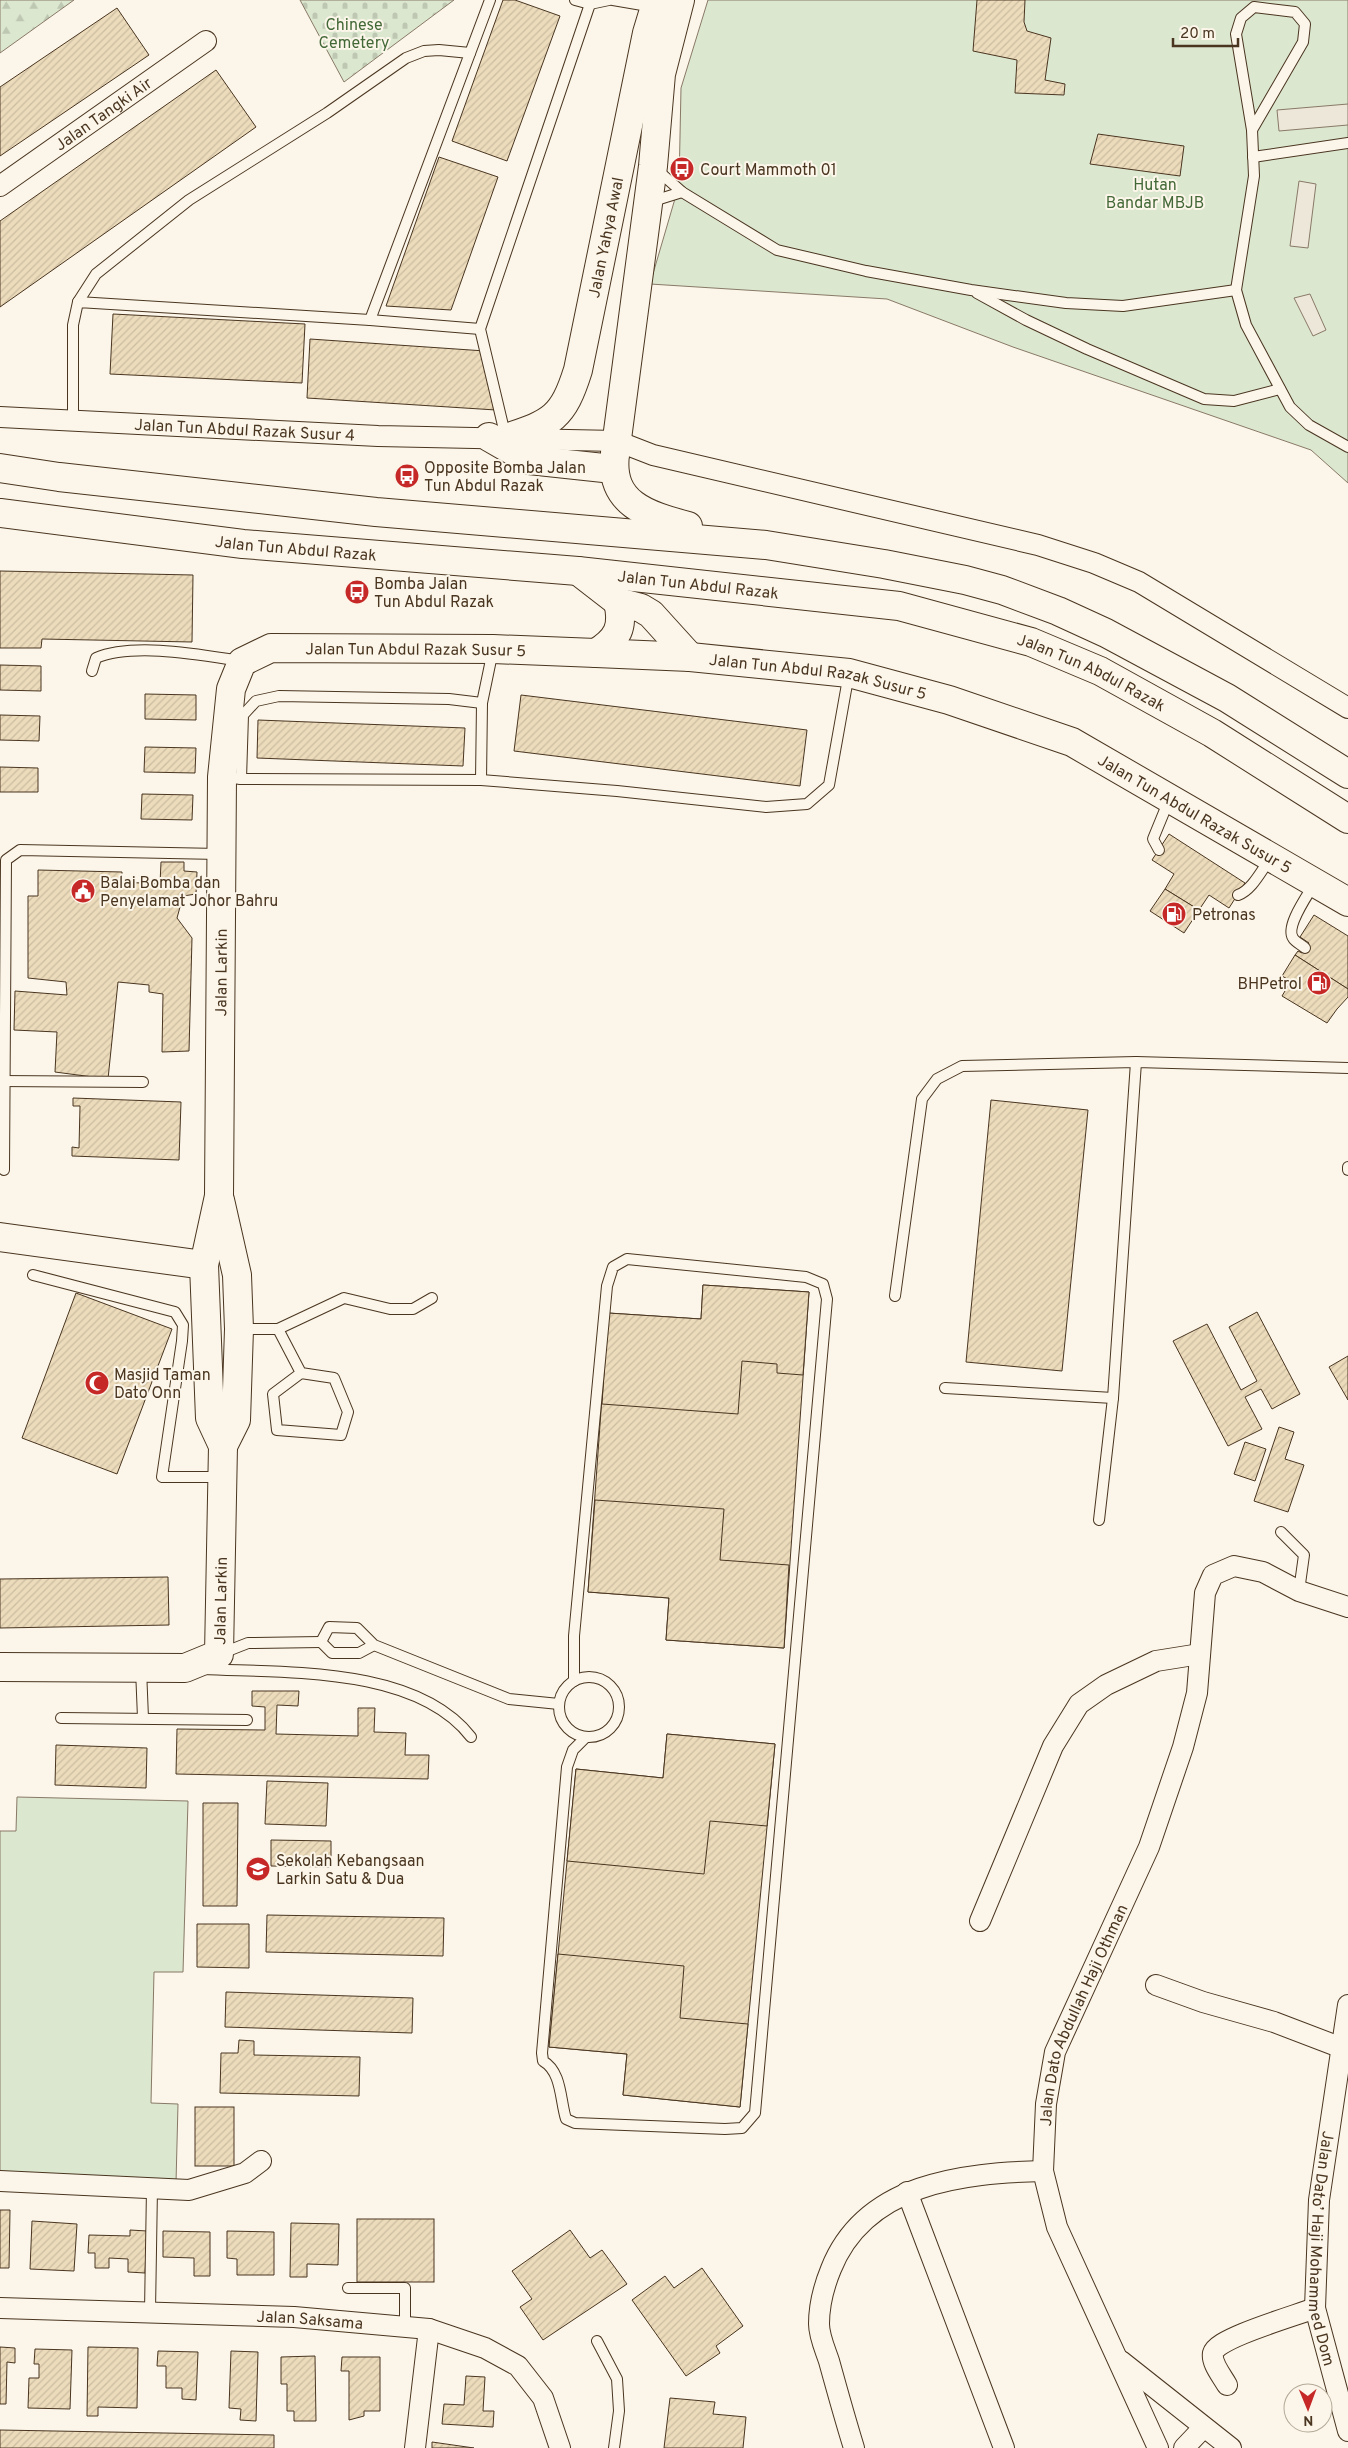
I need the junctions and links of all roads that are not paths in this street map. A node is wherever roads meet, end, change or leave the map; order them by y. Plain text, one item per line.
1 (490, 0) edge
2 (575, 0) edge
3 (609, 0) edge
4 (614, 0) edge
5 (664, 2) edge
6 (590, 4) junction
7 (206, 41) dead end
8 (470, 53) junction
9 (1252, 130) junction
10 (1348, 143) edge
11 (1253, 157) junction
12 (653, 166) junction
13 (0, 186) edge
14 (682, 192) junction
15 (648, 203) junction
16 (972, 290) junction
17 (1236, 290) junction
18 (78, 302) junction
19 (370, 320) junction
20 (480, 329) junction
21 (1280, 389) junction
22 (0, 417) edge
23 (73, 420) junction
24 (497, 438) junction
25 (1348, 446) edge
26 (615, 455) junction
27 (0, 468) edge
28 (0, 514) edge
29 (766, 545) junction
30 (578, 571) junction
31 (618, 602) junction
32 (493, 649) junction
33 (596, 653) junction
34 (690, 657) junction
35 (242, 662) junction
36 (92, 671) dead end
37 (850, 673) junction
38 (482, 703) junction
39 (1348, 708) edge
40 (1348, 774) edge
41 (232, 778) junction
42 (482, 780) junction
43 (1170, 798) junction
44 (1348, 820) edge
45 (1159, 850) dead end
46 (223, 854) junction
47 (1272, 856) junction
48 (1316, 882) junction
49 (1238, 895) dead end
50 (1348, 902) edge
51 (1306, 948) dead end
52 (1136, 1062) junction
53 (1348, 1068) edge
54 (2, 1081) edge
55 (143, 1082) dead end
56 (4, 1170) dead end
57 (219, 1196) junction
58 (0, 1237) edge
59 (204, 1266) junction
60 (33, 1274) dead end
61 (895, 1296) dead end
62 (432, 1298) dead end
63 (278, 1329) junction
64 (239, 1336) junction
65 (301, 1373) junction
66 (945, 1388) dead end
67 (1113, 1398) junction
68 (223, 1446) junction
69 (222, 1477) junction
70 (1099, 1520) dead end
71 (1281, 1532) dead end
72 (1299, 1591) junction
73 (1348, 1607) edge
74 (321, 1642) junction
75 (374, 1645) junction
76 (219, 1654) junction
77 (1200, 1654) junction
78 (0, 1667) edge
79 (185, 1668) junction
80 (141, 1669) junction
81 (574, 1681) junction
82 (559, 1704) junction
83 (61, 1718) dead end
84 (143, 1718) junction
85 (247, 1720) dead end
86 (586, 1737) junction
87 (471, 1738) dead end
88 (980, 1921) dead end
89 (1156, 1985) dead end
90 (1348, 2006) edge
91 (1342, 2048) junction
92 (261, 2162) dead end
93 (1043, 2171) junction
94 (0, 2181) edge
95 (152, 2188) junction
96 (907, 2192) junction
97 (348, 2288) dead end
98 (0, 2308) edge
99 (1315, 2308) junction
100 (150, 2311) junction
101 (406, 2327) junction
102 (429, 2329) junction
103 (597, 2341) dead end
104 (1117, 2357) junction
105 (1227, 2384) dead end
106 (1203, 2428) junction
107 (1348, 2431) edge
108 (415, 2448) edge
109 (560, 2448) edge
110 (614, 2448) edge
111 (854, 2448) edge
112 (1004, 2448) edge
113 (1158, 2448) edge
114 (1184, 2448) edge
115 (1231, 2448) edge

1 - 8 lane
2 - 6 lane
3 - 6 lane
4 - 5 lane
5 - 12 main road, Jalan Yahya Awal
5 - 24 main road, Jalan Yahya Awal
6 - 20 lane
7 - 13 street, Jalan Tangki Air
8 - 18 lane
8 - 19 lane
9 - 9 lane
9 - 11 lane
10 - 11 lane
11 - 17 lane
12 - 14 lane
12 - 15 main road, Jalan Yahya Awal
14 - 15 lane
14 - 16 lane
15 - 26 main road, Jalan Yahya Awal
16 - 17 lane
16 - 21 lane
17 - 21 lane
18 - 19 lane
18 - 23 lane
19 - 20 lane
20 - 24 lane
21 - 25 lane
22 - 23 street, Jalan Tun Abdul Razak Susur 4
23 - 24 street, Jalan Tun Abdul Razak Susur 4
24 - 26 main road
26 - 29 main road
26 - 39 street
27 - 29 main road
28 - 30 main road, Jalan Tun Abdul Razak
29 - 40 main road
30 - 31 main road
30 - 44 main road, Jalan Tun Abdul Razak
31 - 33 main road
31 - 34 main road
32 - 33 main road, Jalan Tun Abdul Razak Susur 5
32 - 35 main road, Jalan Tun Abdul Razak Susur 5
32 - 38 lane
33 - 34 main road, Jalan Tun Abdul Razak Susur 5
34 - 37 main road, Jalan Tun Abdul Razak Susur 5
35 - 36 lane
35 - 41 main road, Jalan Larkin
37 - 42 lane
37 - 43 main road, Jalan Tun Abdul Razak Susur 5
38 - 41 lane
38 - 42 lane
41 - 42 lane
41 - 46 main road, Jalan Larkin
43 - 45 lane
43 - 47 main road, Jalan Tun Abdul Razak Susur 5
46 - 54 lane
46 - 57 main road, Jalan Larkin
47 - 48 main road, Jalan Tun Abdul Razak Susur 5
47 - 49 lane
48 - 50 main road, Jalan Tun Abdul Razak Susur 5
48 - 51 lane
52 - 53 lane
52 - 61 lane
52 - 67 lane
54 - 55 lane
54 - 56 lane
57 - 59 main road, Jalan Larkin
57 - 64 main road, Jalan Larkin
58 - 59 main road
59 - 64 main road
59 - 68 main road, Jalan Larkin
60 - 69 lane
62 - 63 lane
63 - 64 lane
63 - 65 lane
64 - 68 main road, Jalan Larkin
65 - 65 lane
66 - 67 lane
67 - 70 lane
68 - 69 main road, Jalan Larkin
69 - 76 main road, Jalan Larkin
71 - 72 lane
72 - 73 street
72 - 77 street, Jalan Dato Abdullah Haji Othman
74 - 75 lane
74 - 75 lane
74 - 76 lane
75 - 82 lane
76 - 79 main road, Jalan Larkin
77 - 88 street
77 - 93 street, Jalan Dato Abdullah Haji Othman
78 - 80 main road, Jalan Larkin
79 - 80 main road, Jalan Larkin
79 - 87 lane
80 - 84 lane
81 - 82 lane
81 - 86 lane
81 - 86 lane
82 - 86 lane
83 - 84 lane
84 - 85 lane
89 - 91 street
90 - 91 street, Jalan Dato’ Haji Mohammed Dom
91 - 99 street, Jalan Dato’ Haji Mohammed Dom
92 - 95 street
93 - 96 street
93 - 104 street, Jalan Dato Abdullah Haji Othman
94 - 95 street
95 - 100 lane
96 - 111 street
96 - 112 street
97 - 101 lane
98 - 100 street, Jalan Saksama
99 - 105 street
99 - 107 street, Jalan Dato’ Haji Mohammed Dom
100 - 101 street, Jalan Saksama
101 - 102 street, Jalan Saksama
102 - 108 street
102 - 109 street, Jalan Saksama
103 - 110 lane
104 - 106 street
104 - 113 street, Jalan Dato Abdullah Haji Othman
106 - 114 street
106 - 115 street

